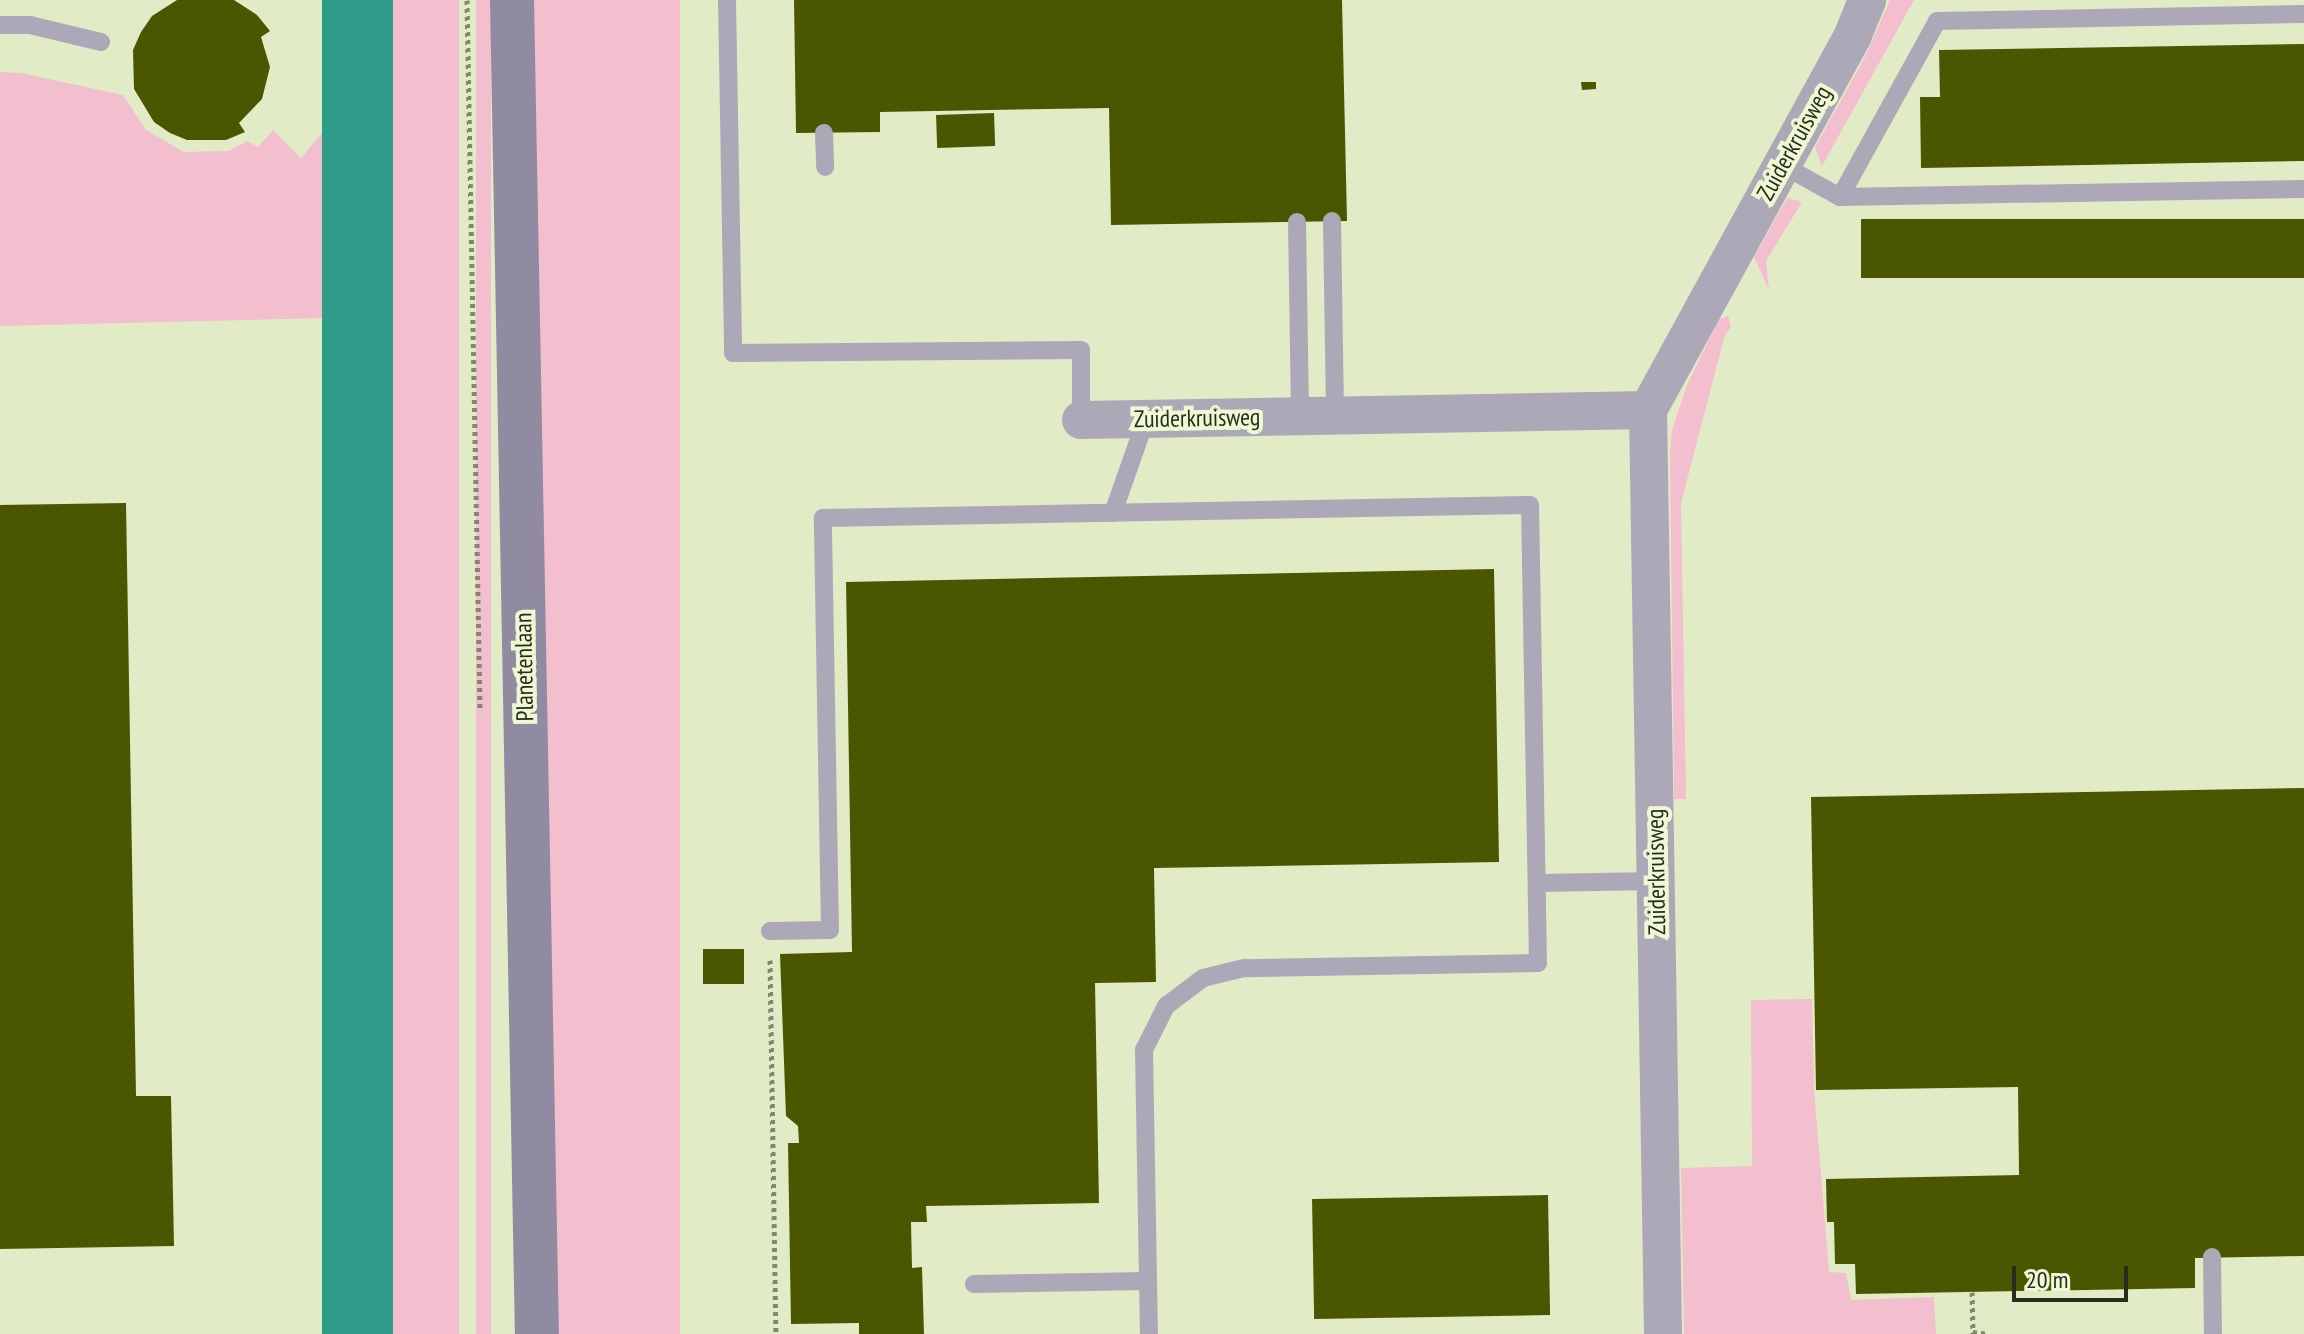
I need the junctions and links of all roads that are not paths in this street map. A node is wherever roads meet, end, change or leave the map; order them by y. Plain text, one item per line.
1 (512, 0) edge
2 (727, 0) edge
3 (1867, 0) edge
4 (2304, 14) edge
5 (0, 25) edge
6 (101, 42) dead end
7 (824, 133) dead end
8 (1782, 165) junction
9 (825, 167) dead end
10 (2304, 189) edge
11 (1840, 197) junction
12 (1332, 221) dead end
13 (1297, 222) dead end
14 (1648, 410) junction
15 (1318, 416) junction
16 (1146, 419) junction
17 (1081, 420) joint
18 (1113, 513) junction
19 (1656, 881) junction
20 (1537, 883) junction
21 (770, 931) dead end
22 (2212, 1257) dead end
23 (1148, 1281) junction
24 (974, 1284) dead end
25 (537, 1334) edge
26 (1149, 1334) edge
27 (1663, 1334) edge
28 (2213, 1334) edge

1 - 25 street, Planetenlaan
2 - 17 lane
3 - 8 street, Zuiderkruisweg
4 - 11 lane
5 - 6 lane
7 - 9 lane
8 - 11 lane
8 - 14 street, Zuiderkruisweg
10 - 11 lane
12 - 15 lane
13 - 15 lane
14 - 15 street, Zuiderkruisweg
14 - 19 street, Zuiderkruisweg
15 - 16 street, Zuiderkruisweg
16 - 17 street, Zuiderkruisweg
16 - 18 lane
18 - 20 lane
18 - 21 lane
19 - 20 lane
19 - 27 street, Zuiderkruisweg
20 - 23 lane
22 - 28 lane
23 - 24 lane
23 - 26 lane

